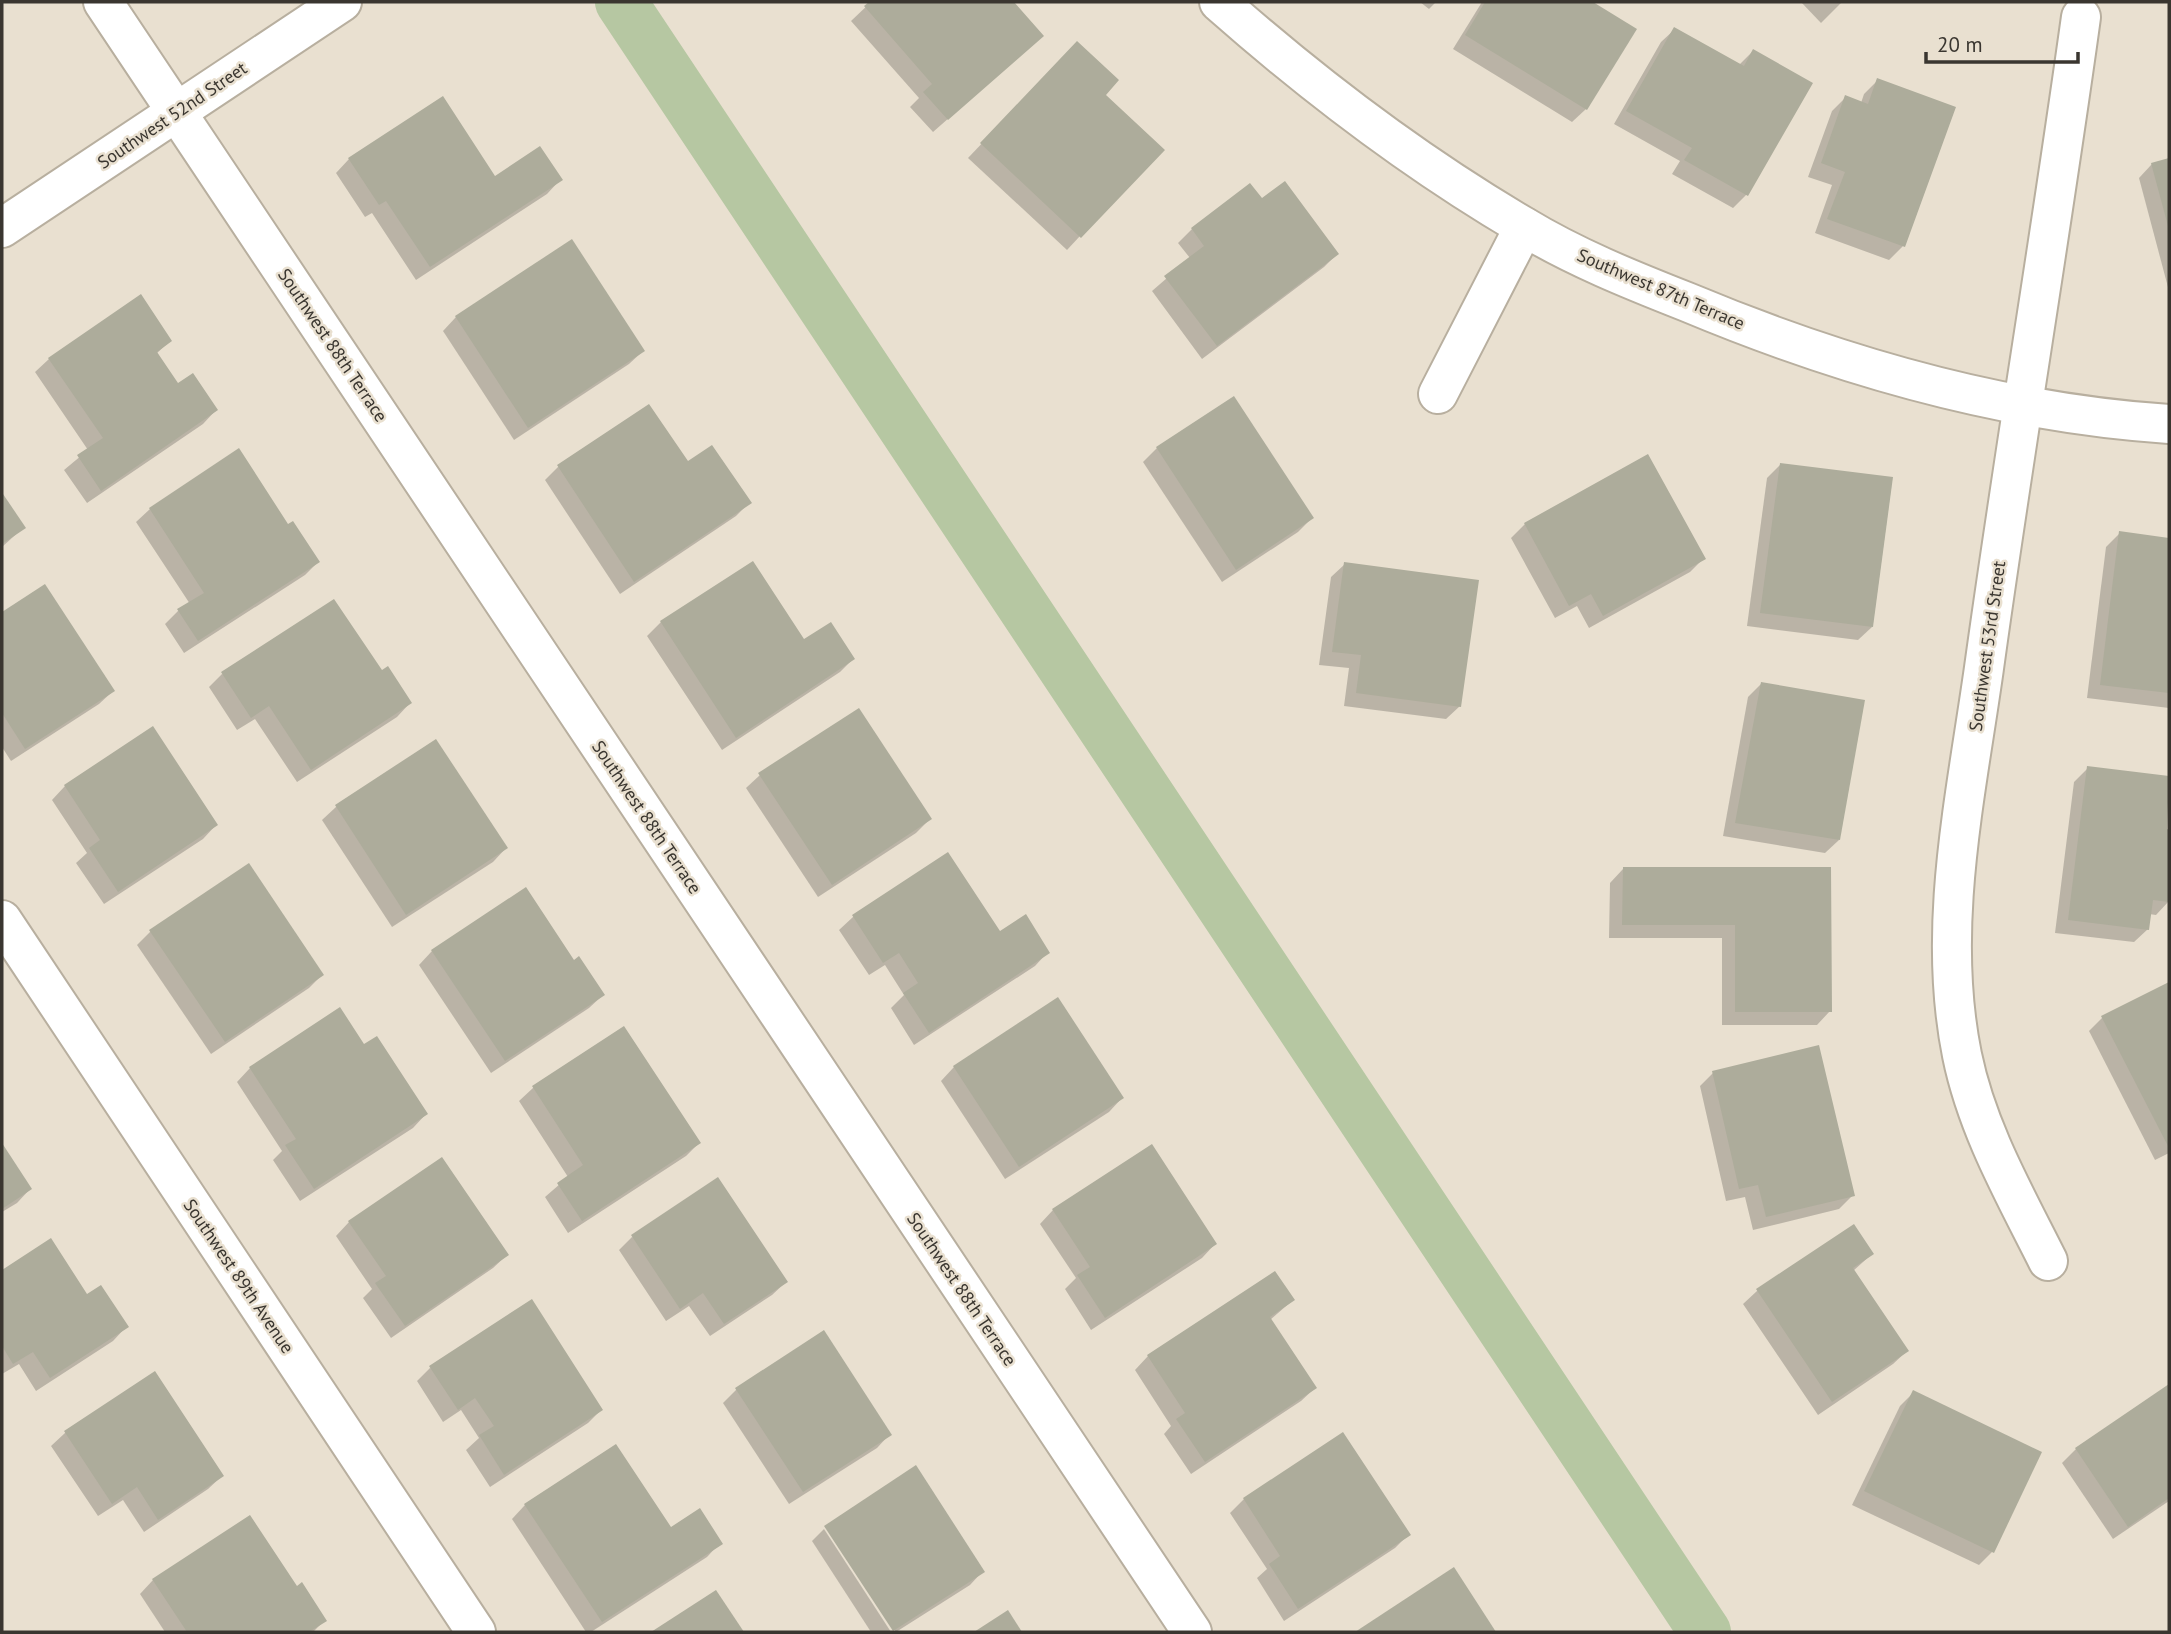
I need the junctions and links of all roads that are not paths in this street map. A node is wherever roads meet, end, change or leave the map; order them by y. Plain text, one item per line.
1 (103, 2) edge
2 (342, 2) edge
3 (1219, 2) edge
4 (2081, 16) dead end
5 (177, 112) junction
6 (1524, 227) junction
7 (2, 228) edge
8 (1437, 394) dead end
9 (2021, 404) junction
10 (2169, 424) edge
11 (2, 920) edge
12 (2048, 1261) dead end
13 (476, 1632) edge
14 (1192, 1632) edge

1 - 5 street, Southwest 88th Terrace
2 - 5 street, Southwest 52nd Street
3 - 6 street, Southwest 87th Terrace
4 - 9 street, Southwest 53rd Street
5 - 7 street, Southwest 52nd Street
5 - 14 street, Southwest 88th Terrace
6 - 8 street
6 - 9 street, Southwest 87th Terrace
9 - 10 street, Southwest 87th Terrace
9 - 12 street, Southwest 53rd Street
11 - 13 street, Southwest 89th Avenue

